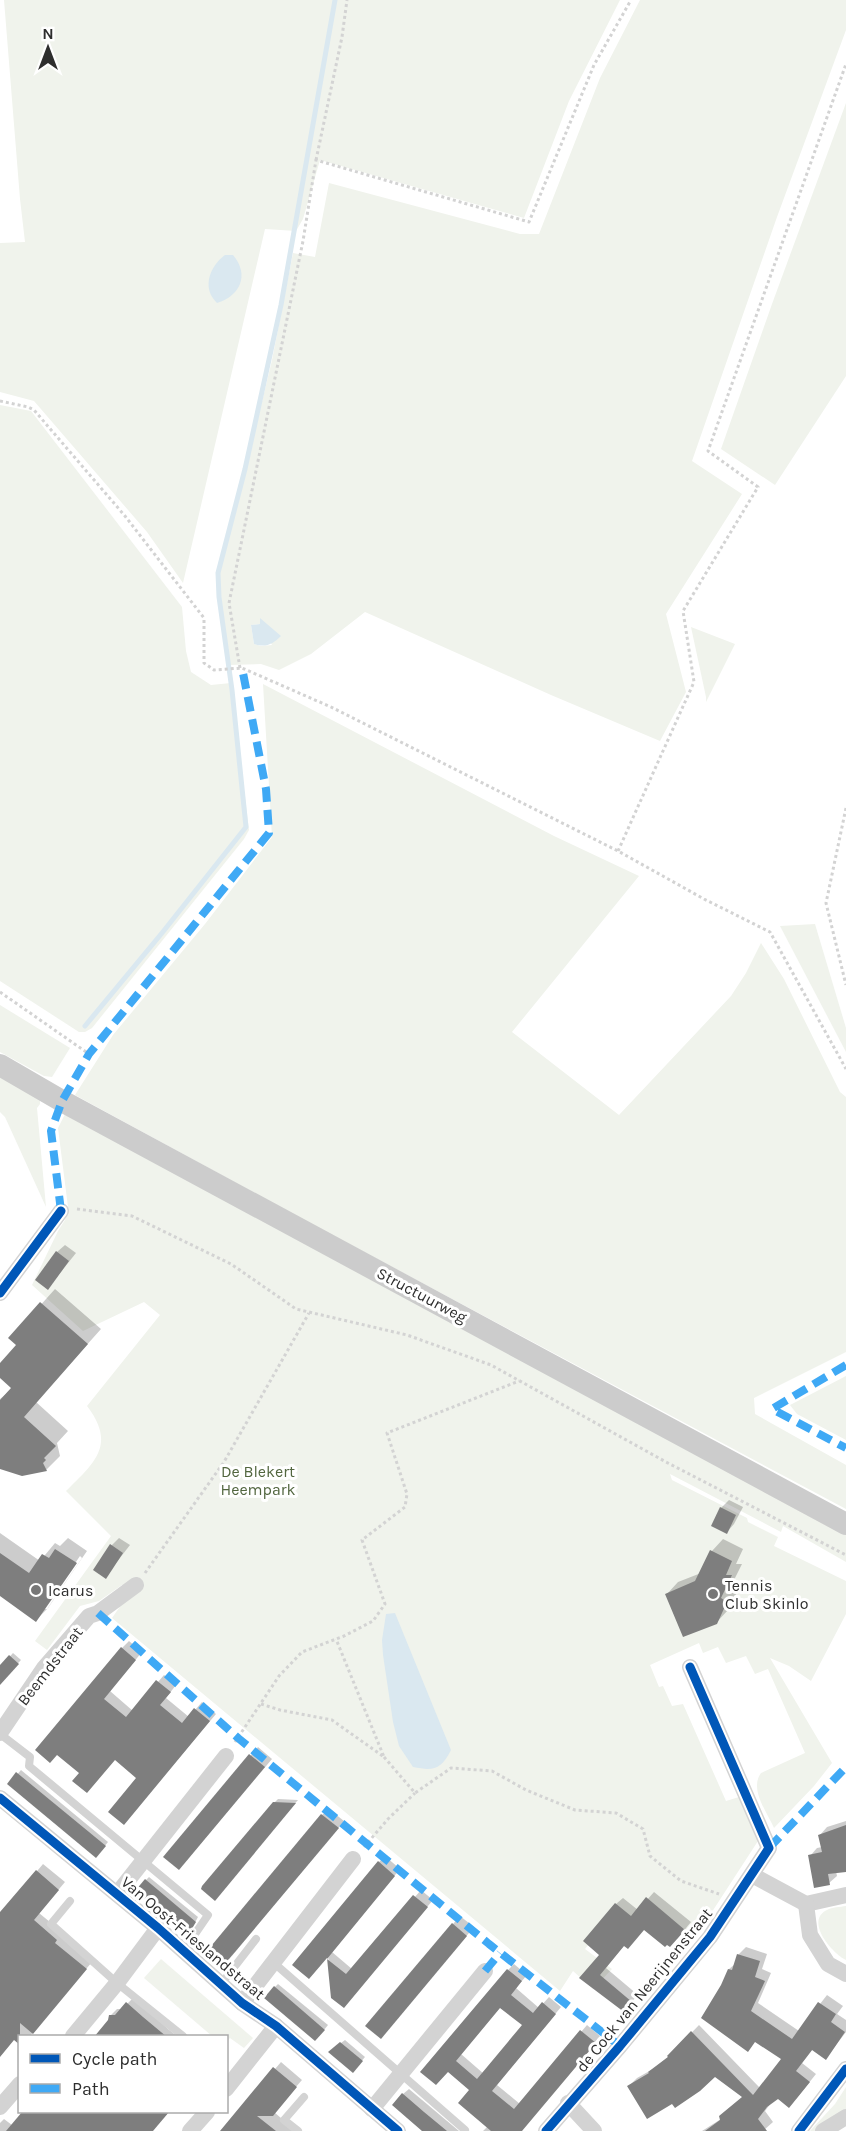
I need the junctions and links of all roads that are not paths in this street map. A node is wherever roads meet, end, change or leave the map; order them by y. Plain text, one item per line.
1 (0, 1065) edge
2 (61, 1210) road end
3 (0, 1293) edge
4 (846, 1524) edge
5 (136, 1585) road end
6 (690, 1667) dead end
7 (0, 1734) edge
8 (226, 1756) road end
9 (0, 1798) edge
10 (353, 1860) road end
11 (144, 1861) junction
12 (752, 1875) junction
13 (117, 1894) junction
14 (846, 1895) edge
15 (70, 1901) dead end
16 (806, 1904) junction
17 (159, 1928) junction
18 (195, 1934) dead end
19 (256, 1939) dead end
20 (274, 1963) junction
21 (485, 1971) dead end
22 (846, 1974) edge
23 (117, 1983) junction
24 (221, 1984) junction
25 (242, 2003) junction
26 (276, 2026) junction
27 (75, 2035) edge
28 (181, 2035) edge
29 (846, 2068) edge
30 (401, 2072) junction
31 (229, 2080) edge
32 (18, 2086) edge
33 (304, 2097) dead end
34 (568, 2103) junction
35 (0, 2108) edge
36 (372, 2109) junction
37 (206, 2113) edge
38 (846, 2117) edge
39 (393, 2129) edge
40 (190, 2131) edge
41 (298, 2131) edge
42 (464, 2131) edge
43 (546, 2131) edge
44 (594, 2131) edge
45 (800, 2131) edge
46 (823, 2131) edge

1 - 4 main road, Structuurweg
2 - 3 street
5 - 7 street, Beemdstraat
6 - 12 street, de Cock van Neerijnenstraat
7 - 11 lane, Van Oost-Frieslandstraat
8 - 11 street, Van Oost-Frieslandstraat
9 - 13 street, Van Oost-Frieslandstraat
10 - 20 street, Van Oost-Frieslandstraat
11 - 13 street
11 - 18 lane
12 - 16 street
12 - 34 street, de Cock van Neerijnenstraat
13 - 17 street, Van Oost-Frieslandstraat
14 - 16 street
15 - 23 lane
16 - 22 street
17 - 23 street
17 - 24 street, Van Oost-Frieslandstraat
19 - 24 lane
20 - 25 street, Van Oost-Frieslandstraat
20 - 30 lane
21 - 30 street
23 - 27 street
23 - 28 lane
24 - 25 street, Van Oost-Frieslandstraat
25 - 26 street, Van Oost-Frieslandstraat
26 - 31 street
26 - 36 street, Van Oost-Frieslandstraat
29 - 45 street
30 - 36 street
30 - 42 lane
32 - 35 street
33 - 41 lane
34 - 43 street, de Cock van Neerijnenstraat
34 - 44 street
36 - 39 street, Van Oost-Frieslandstraat
37 - 40 street
38 - 46 street

